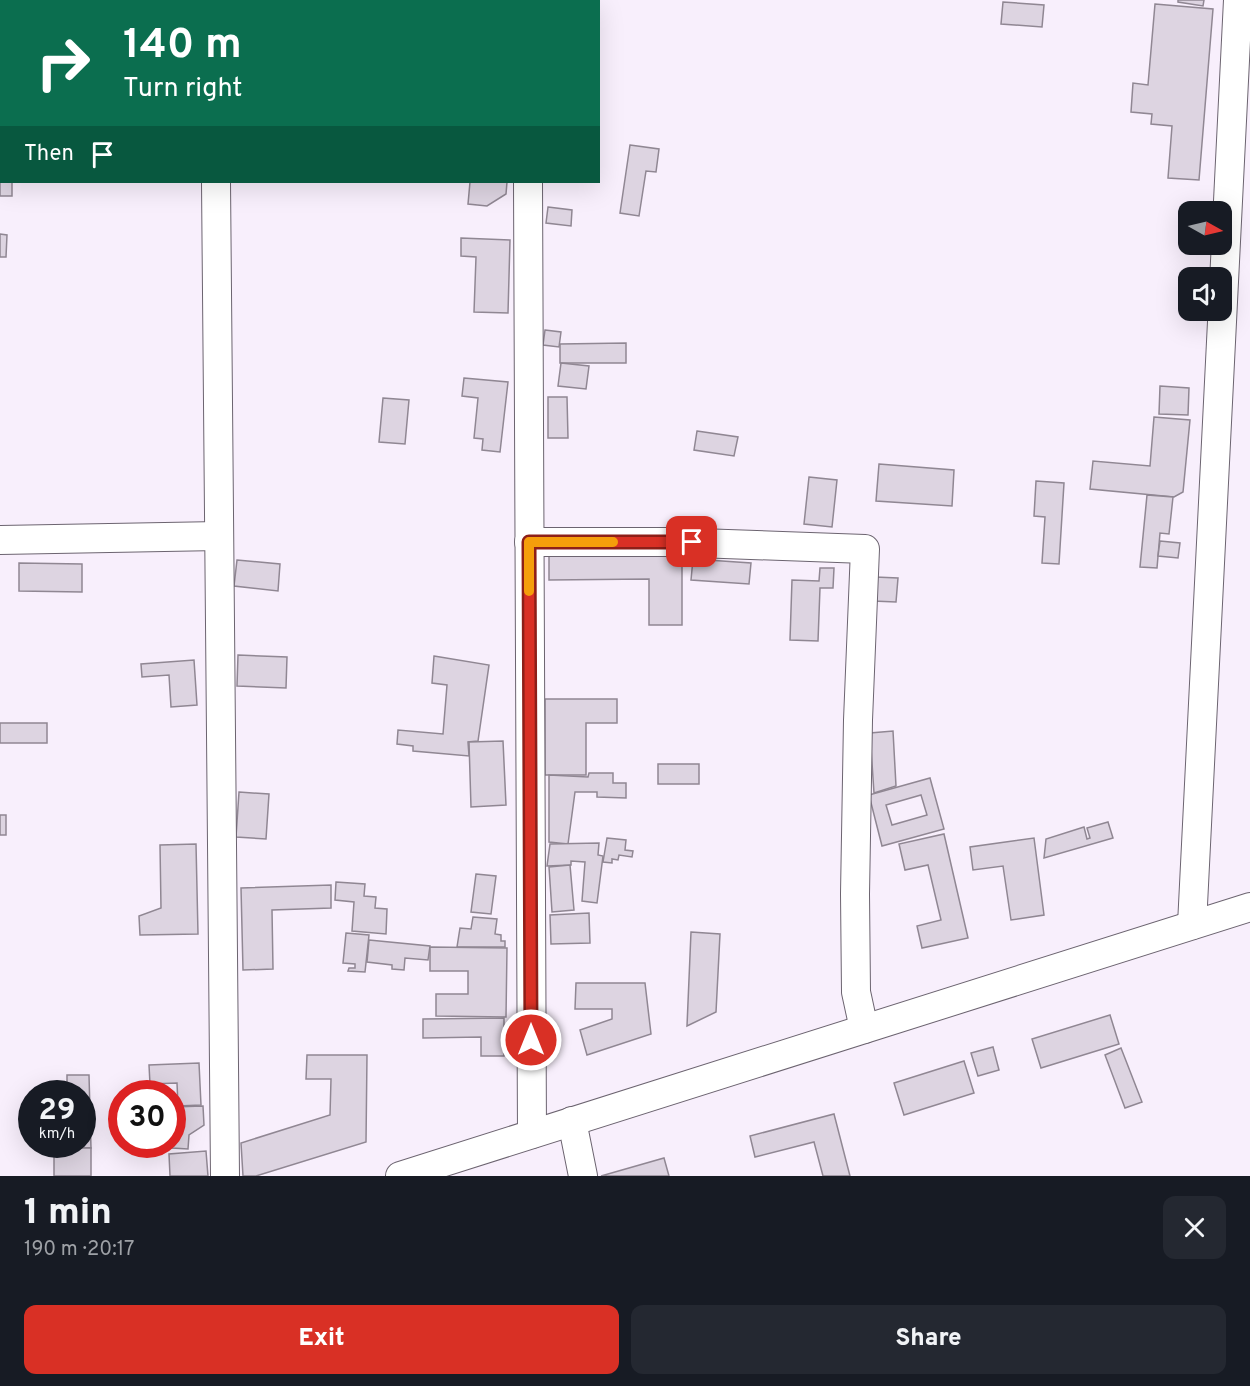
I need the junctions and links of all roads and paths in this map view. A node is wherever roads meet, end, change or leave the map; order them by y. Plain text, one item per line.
1 (1238, 0) edge
2 (216, 183) edge
3 (528, 183) edge
4 (219, 536) junction
5 (0, 540) edge
6 (529, 542) junction
7 (1250, 907) edge
8 (1192, 925) junction
9 (864, 1029) junction
10 (572, 1122) junction
11 (531, 1134) junction
12 (225, 1176) edge
13 (400, 1176) edge
14 (583, 1176) edge

1 - 8 street
2 - 4 street
3 - 6 street
4 - 5 street
4 - 12 street
6 - 9 street
6 - 11 street
7 - 8 street
8 - 9 street
9 - 10 street
10 - 11 street
10 - 14 street
11 - 13 street

